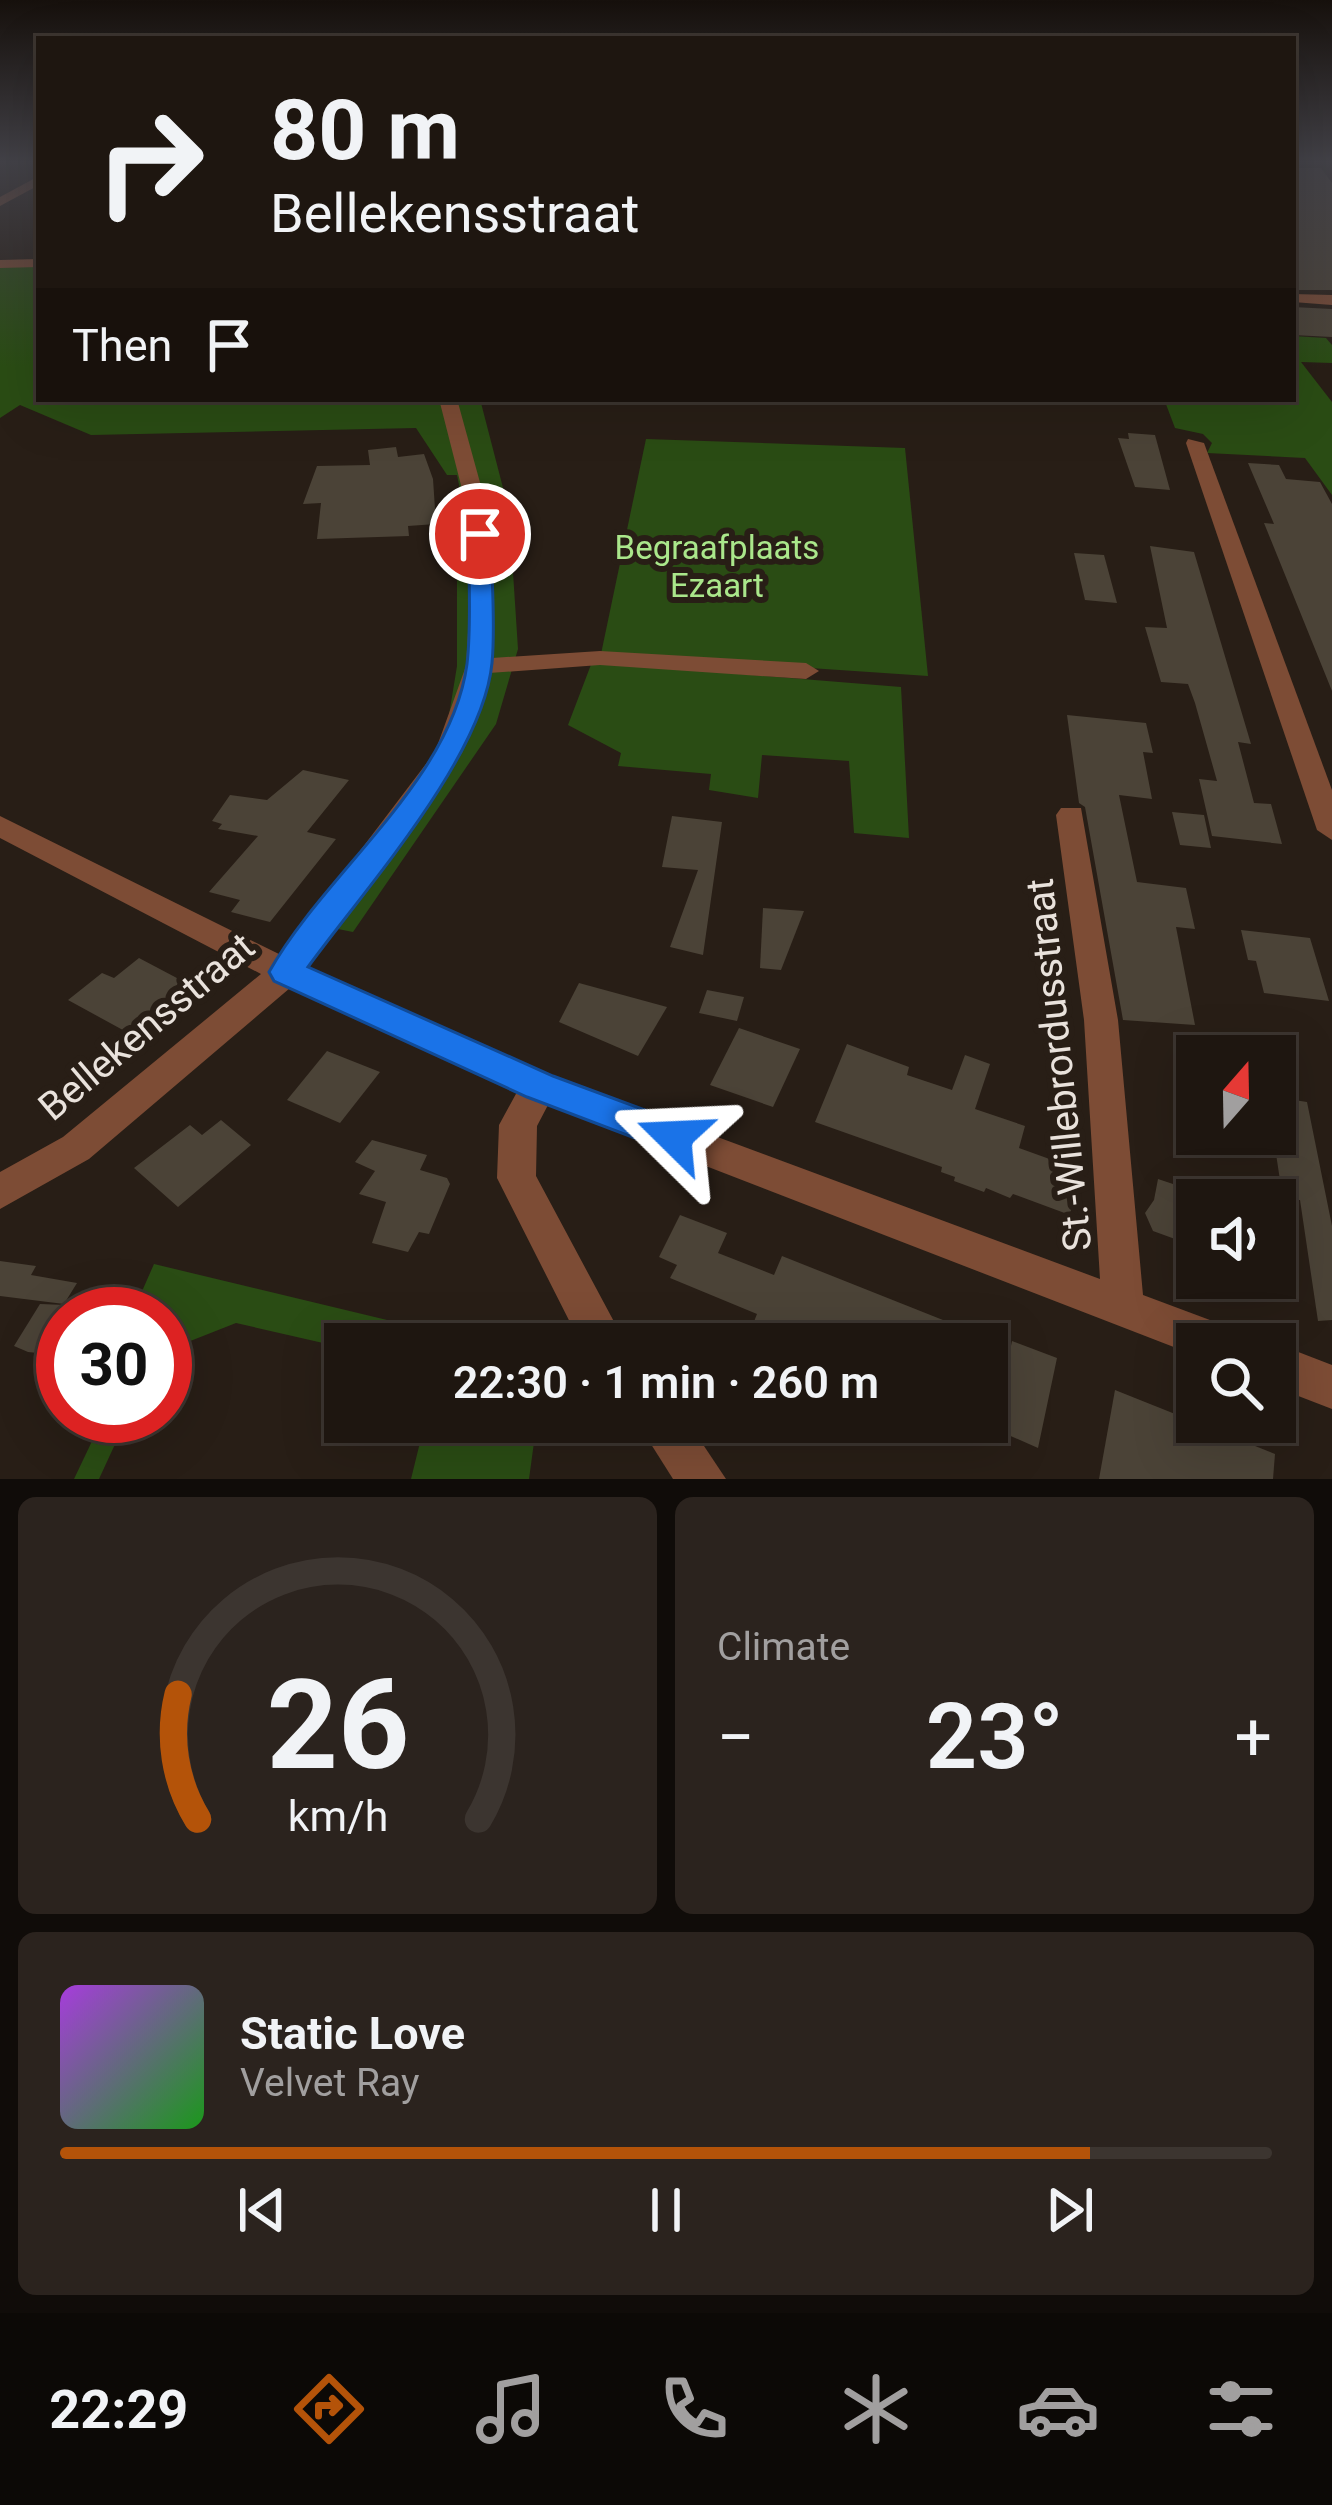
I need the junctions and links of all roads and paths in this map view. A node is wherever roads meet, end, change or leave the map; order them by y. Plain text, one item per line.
1 (36, 263) edge
2 (0, 264) edge
3 (1296, 298) edge
4 (1332, 300) edge
5 (449, 402) edge
6 (1195, 443) dead end
7 (479, 666) junction
8 (806, 671) dead end
9 (1071, 815) dead end
10 (0, 826) edge
11 (1332, 830) edge
12 (286, 972) junction
13 (540, 1086) junction
14 (0, 1192) edge
15 (1123, 1307) junction
16 (593, 1323) edge
17 (1176, 1327) edge
18 (1296, 1374) edge
19 (1332, 1388) edge
20 (675, 1443) edge
21 (702, 1479) edge

1 - 2 street
3 - 4 street
5 - 7 street, Bellekensstraat
6 - 11 street
7 - 8 street
7 - 12 street, Bellekensstraat
9 - 15 street, St.-Willebrordusstraat
10 - 12 street
12 - 13 street
12 - 14 street, Bellekensstraat
13 - 15 street
13 - 16 street
15 - 17 street
18 - 19 street
20 - 21 street

